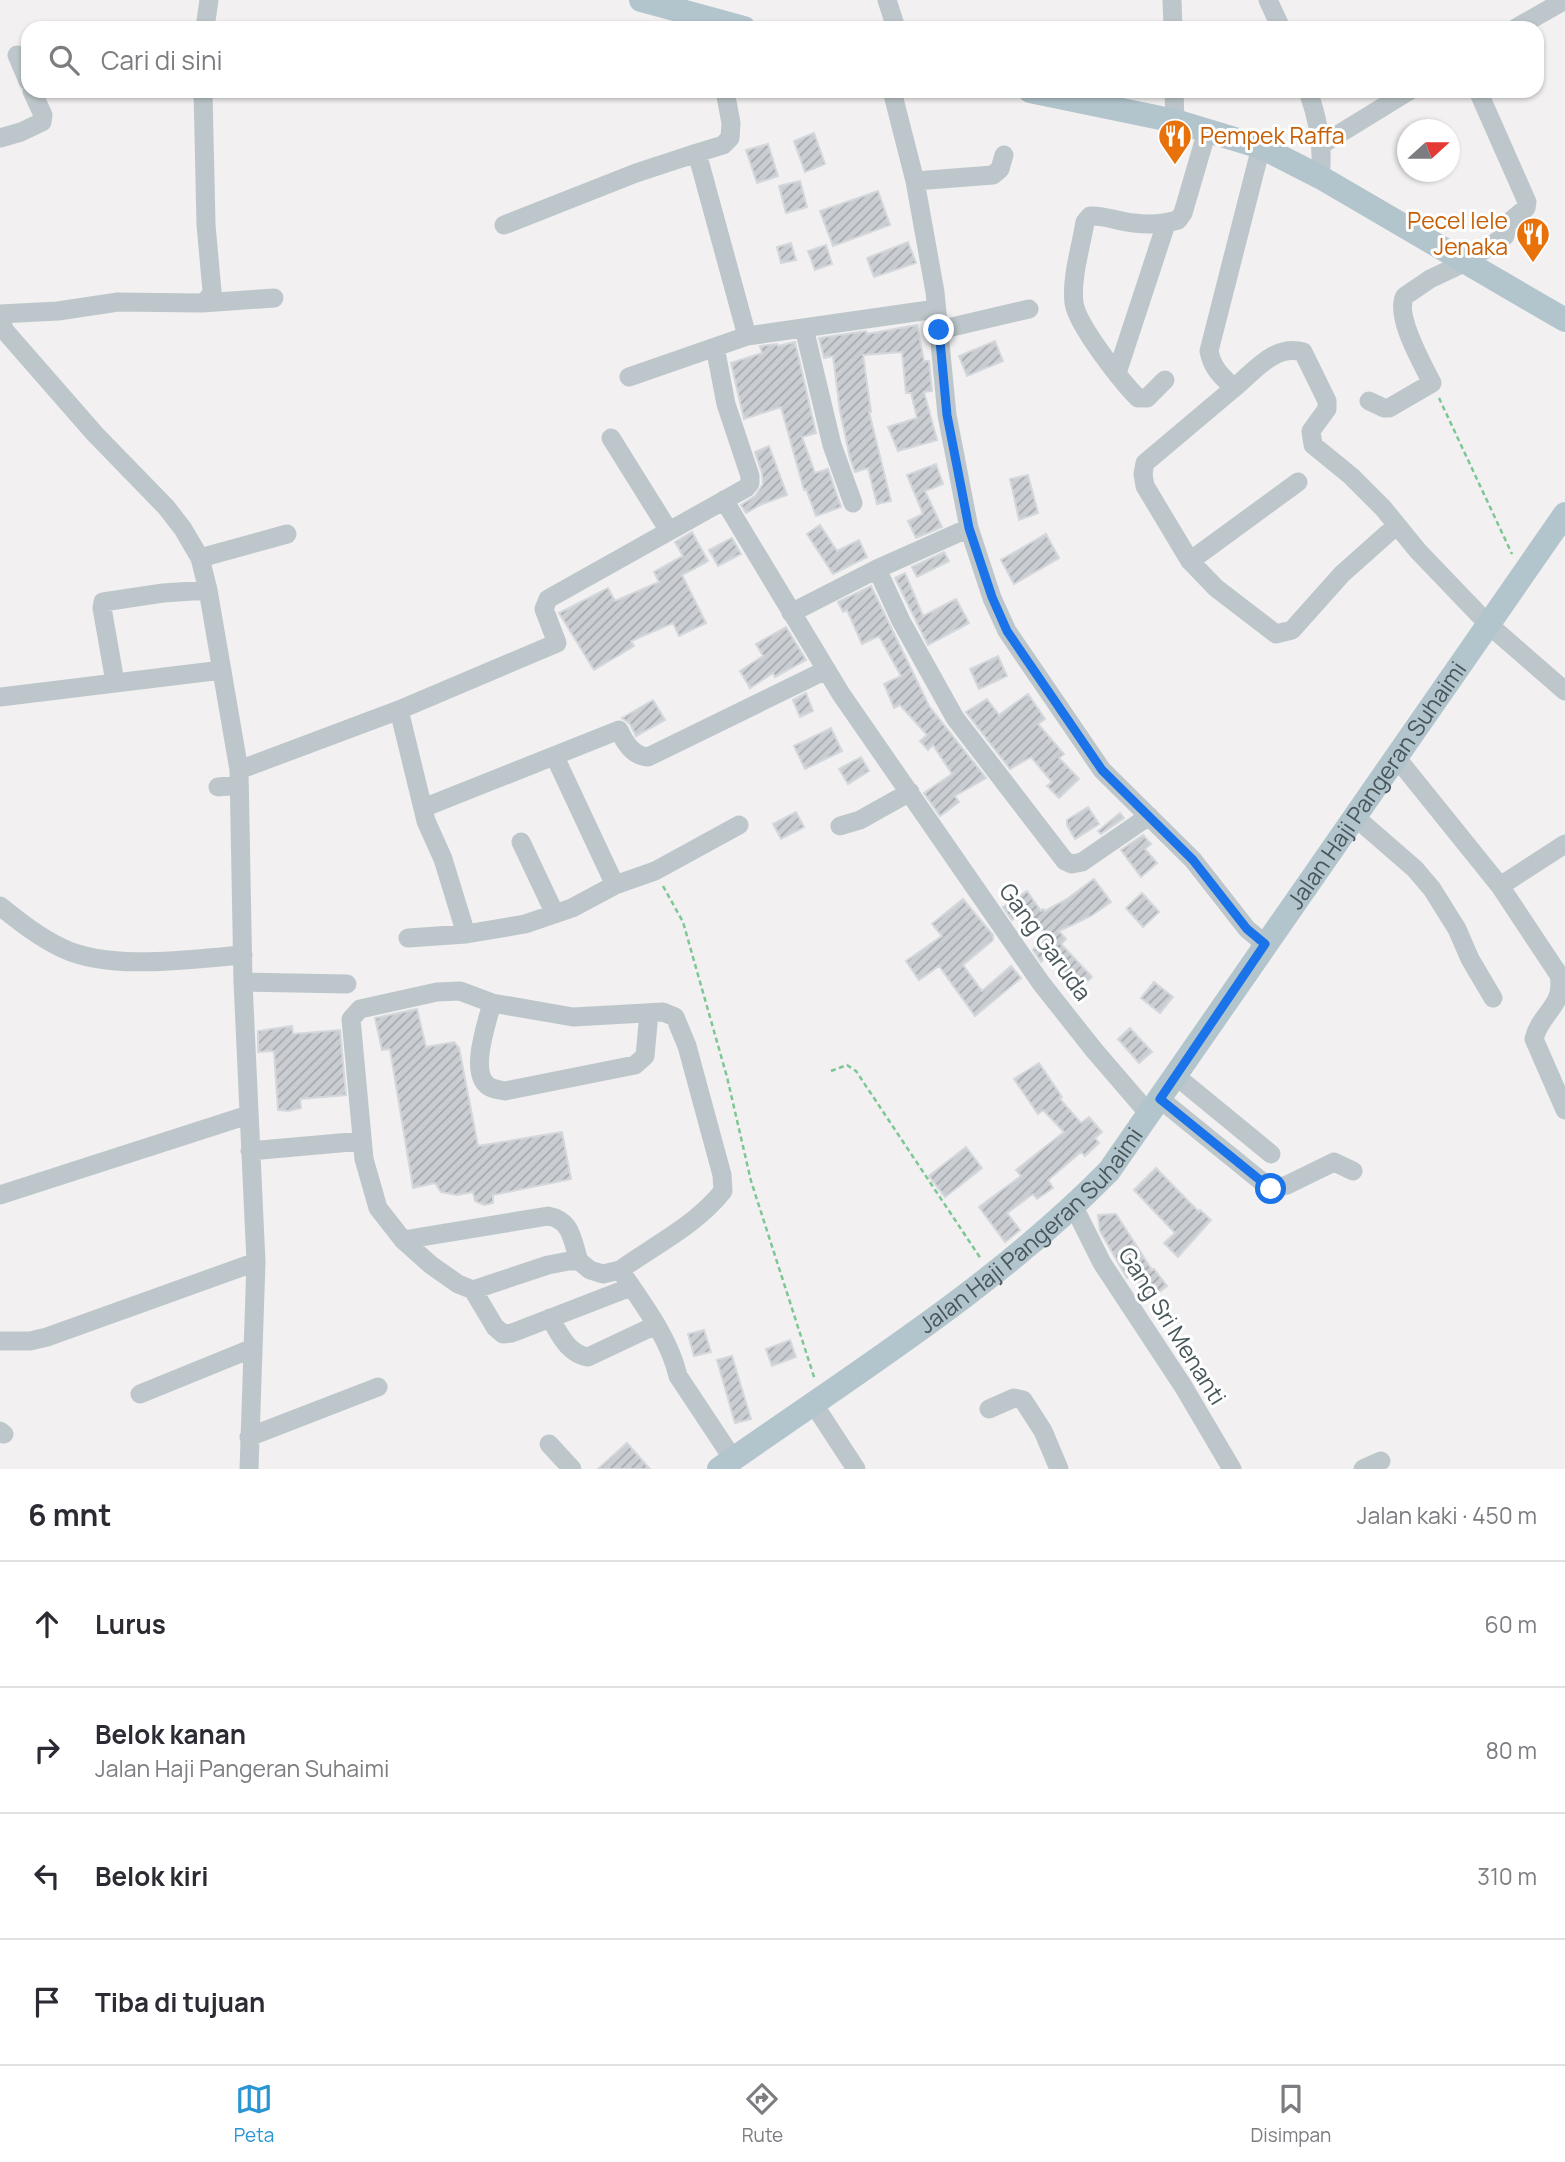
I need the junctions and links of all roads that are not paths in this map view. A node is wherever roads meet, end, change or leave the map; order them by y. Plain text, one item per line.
1 (209, 0) edge
2 (641, 0) edge
3 (887, 0) edge
4 (1172, 0) edge
5 (1268, 0) edge
6 (1565, 1) edge
7 (206, 21) edge
8 (700, 21) edge
9 (894, 21) edge
10 (1173, 21) edge
11 (1278, 21) edge
12 (1529, 21) edge
13 (17, 55) dead end
14 (21, 64) edge
15 (35, 98) edge
16 (203, 98) edge
17 (726, 98) edge
18 (894, 98) edge
19 (1064, 98) edge
20 (1174, 98) edge
21 (1311, 98) edge
22 (1398, 98) edge
23 (1481, 98) edge
24 (1175, 121) junction
25 (1207, 131) junction
26 (0, 138) edge
27 (1321, 145) junction
28 (1261, 147) junction
29 (697, 153) junction
30 (1004, 155) dead end
31 (1320, 177) junction
32 (915, 181) junction
33 (1166, 224) junction
34 (504, 225) dead end
35 (1466, 262) junction
36 (274, 298) dead end
37 (202, 303) junction
38 (936, 309) junction
39 (1029, 309) dead end
40 (0, 319) edge
41 (1565, 320) edge
42 (804, 328) junction
43 (939, 330) junction
44 (747, 336) junction
45 (715, 347) junction
46 (1117, 373) junction
47 (629, 377) dead end
48 (1165, 380) dead end
49 (1234, 388) junction
50 (1369, 401) dead end
51 (611, 438) dead end
52 (1298, 482) dead end
53 (724, 500) junction
54 (853, 503) dead end
55 (1565, 514) edge
56 (1397, 525) junction
57 (969, 528) junction
58 (669, 531) junction
59 (287, 534) dead end
60 (200, 558) junction
61 (1189, 561) junction
62 (877, 569) junction
63 (208, 590) junction
64 (790, 613) junction
65 (1488, 624) junction
66 (222, 670) junction
67 (826, 670) junction
68 (115, 682) junction
69 (1565, 691) edge
70 (0, 698) edge
71 (399, 710) junction
72 (555, 757) junction
73 (1396, 757) junction
74 (239, 778) junction
75 (218, 787) dead end
76 (910, 792) junction
77 (423, 808) junction
78 (1149, 816) junction
79 (1354, 816) junction
80 (739, 825) dead end
81 (841, 826) dead end
82 (521, 842) dead end
83 (1565, 844) edge
84 (615, 885) junction
85 (1500, 886) junction
86 (0, 906) edge
87 (555, 914) junction
88 (466, 933) junction
89 (408, 938) dead end
90 (1265, 944) junction
91 (243, 955) junction
92 (243, 982) junction
93 (347, 984) dead end
94 (1493, 998) dead end
95 (492, 1003) junction
96 (649, 1013) junction
97 (1176, 1076) junction
98 (1154, 1106) junction
99 (1565, 1110) edge
100 (248, 1115) junction
101 (362, 1141) junction
102 (250, 1151) junction
103 (1271, 1154) dead end
104 (1353, 1171) dead end
105 (0, 1195) edge
106 (1074, 1207) junction
107 (403, 1240) junction
108 (579, 1261) junction
109 (256, 1262) junction
110 (626, 1279) junction
111 (473, 1290) junction
112 (550, 1318) junction
113 (656, 1325) junction
114 (0, 1341) edge
115 (253, 1348) junction
116 (378, 1387) dead end
117 (140, 1394) dead end
118 (817, 1400) junction
119 (989, 1409) dead end
120 (249, 1437) junction
121 (549, 1444) dead end
122 (732, 1460) edge
123 (244, 1467) edge
124 (572, 1469) edge
125 (856, 1469) edge
126 (1059, 1469) edge
127 (1232, 1469) edge

1 - 7 street
2 - 8 main road
3 - 9 street
4 - 10 street
5 - 11 street
6 - 12 street
13 - 14 street
15 - 26 street
16 - 37 street
17 - 29 street
18 - 32 street
19 - 24 main road
20 - 24 street
21 - 27 street
22 - 27 street
23 - 35 street
24 - 25 main road
25 - 28 main road
25 - 33 street
27 - 31 street
28 - 31 main road
28 - 49 street
29 - 34 street
29 - 44 street
30 - 32 street
31 - 35 main road
32 - 38 street
33 - 46 street
33 - 46 street
35 - 41 main road
35 - 50 street
36 - 37 street
37 - 40 street
38 - 42 street
38 - 43 street
39 - 43 street
40 - 60 street
42 - 44 street
42 - 54 street
43 - 57 street
44 - 45 street
45 - 47 street
45 - 53 street
46 - 48 street
49 - 56 street
49 - 61 street
51 - 58 street
52 - 61 street
53 - 58 street
53 - 64 street, Gang Garuda
55 - 65 main road, Jalan Haji Pangeran Suhaimi
56 - 61 street
56 - 65 street
57 - 62 street
57 - 78 street
58 - 71 street
59 - 60 street
60 - 63 street
62 - 64 street
62 - 78 street
63 - 66 street
63 - 68 street
64 - 67 street, Gang Garuda
65 - 69 street
65 - 73 main road, Jalan Haji Pangeran Suhaimi
66 - 68 street
66 - 74 street
67 - 72 street
67 - 76 street, Gang Garuda
68 - 70 street
71 - 74 street
71 - 77 street
72 - 77 street
72 - 84 street
73 - 79 main road, Jalan Haji Pangeran Suhaimi
73 - 85 street
74 - 75 street
74 - 91 street
76 - 81 street
76 - 98 street, Gang Garuda
77 - 88 street
78 - 90 street
79 - 90 main road, Jalan Haji Pangeran Suhaimi
79 - 94 street
80 - 84 street
82 - 87 street
83 - 85 street
84 - 87 street
85 - 99 street
86 - 91 street
87 - 88 street
88 - 89 street
90 - 97 main road, Jalan Haji Pangeran Suhaimi
91 - 92 street
92 - 93 street
92 - 100 street
95 - 96 street
95 - 96 street
95 - 101 street
96 - 110 street
97 - 98 main road, Jalan Haji Pangeran Suhaimi
97 - 103 street
98 - 104 street, Gang Garuda
98 - 106 main road, Jalan Haji Pangeran Suhaimi
100 - 102 street
100 - 105 street
101 - 102 street
101 - 107 street
102 - 109 street
106 - 118 main road, Jalan Haji Pangeran Suhaimi
106 - 127 street, Gang Sri Menanti
107 - 108 street
107 - 111 street
108 - 110 street
108 - 111 street
109 - 114 street
109 - 115 street
110 - 112 street
110 - 113 street
111 - 112 street
112 - 113 street
113 - 122 street
115 - 117 street
115 - 120 street
116 - 120 street
118 - 122 main road, Jalan Haji Pangeran Suhaimi
118 - 125 street
119 - 126 street
120 - 123 street
121 - 124 street

